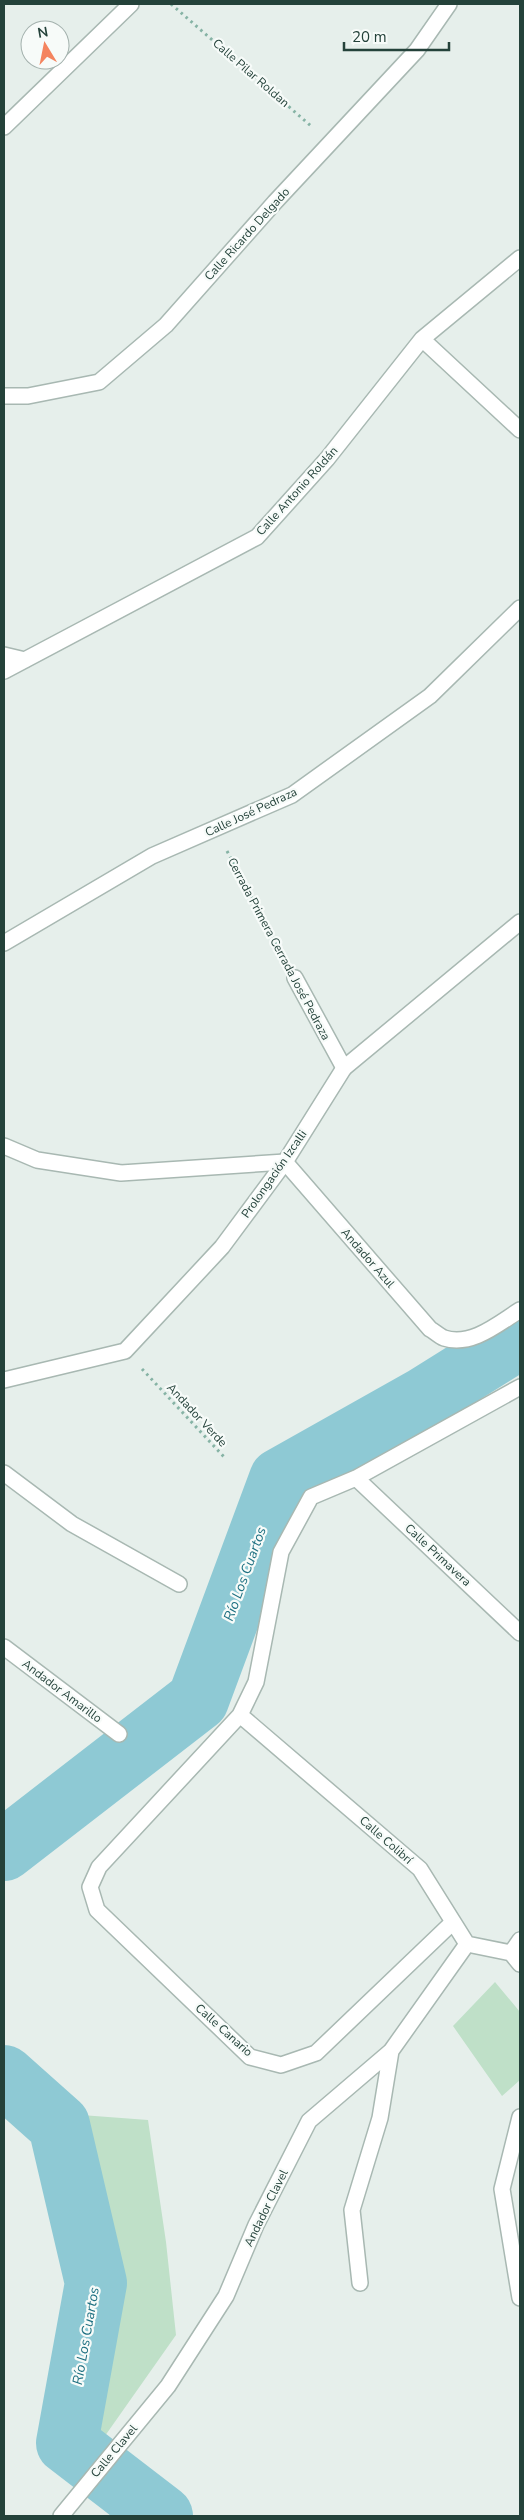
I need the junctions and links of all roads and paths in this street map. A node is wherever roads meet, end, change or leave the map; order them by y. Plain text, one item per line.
1 (131, 4) edge
2 (171, 4) edge
3 (449, 4) edge
4 (4, 127) edge
5 (330, 143) junction
6 (520, 258) edge
7 (422, 339) junction
8 (4, 396) edge
9 (520, 430) edge
10 (520, 608) edge
11 (4, 655) edge
12 (25, 660) junction
13 (4, 671) edge
14 (215, 829) junction
15 (520, 922) edge
16 (4, 943) edge
17 (295, 978) joint
18 (344, 1068) junction
19 (4, 1146) edge
20 (285, 1162) junction
21 (520, 1310) edge
22 (4, 1380) edge
23 (156, 1385) dead end
24 (520, 1387) edge
25 (225, 1458) dead end
26 (4, 1474) edge
27 (356, 1478) junction
28 (179, 1584) dead end
29 (520, 1633) edge
30 (4, 1647) edge
31 (240, 1715) junction
32 (119, 1734) dead end
33 (453, 1922) junction
34 (520, 1940) edge
35 (467, 1944) junction
36 (516, 1958) edge
37 (391, 2051) junction
38 (520, 2117) edge
39 (360, 2283) dead end
40 (520, 2298) edge
41 (168, 2386) joint
42 (61, 2516) edge

1 - 4 street
2 - 5 path, Calle Pilar Roldan
3 - 5 street, Calle Ricardo Delgado
5 - 8 street, Calle Ricardo Delgado
6 - 7 street, Calle Antonio Roldán
7 - 9 street
7 - 12 street, Calle Antonio Roldán
10 - 14 street, Calle José Pedraza
11 - 12 street
12 - 13 street, Calle Antonio Roldán
14 - 16 street, Calle José Pedraza
14 - 17 path, Cerrada Primera Cerrada José Pedraza
15 - 18 street, Prolongación Izcalli
17 - 18 street, Cerrada Primera Cerrada José Pedraza
18 - 20 street, Prolongación Izcalli
19 - 20 street
20 - 21 street, Andador Azul
20 - 22 street, Prolongación Izcalli
23 - 25 path, Andador Verde
24 - 27 street
26 - 28 street
27 - 29 street, Calle Primavera
27 - 31 street
30 - 32 street, Andador Amarillo
31 - 33 street, Calle Colibrí
31 - 33 street, Calle Canario
33 - 35 street, Calle Colibrí
34 - 36 street
35 - 36 street
35 - 37 street, Andador Clavel
37 - 39 street, Andador Clavel
37 - 41 street, Andador Clavel
38 - 40 street
41 - 42 street, Calle Clavel

